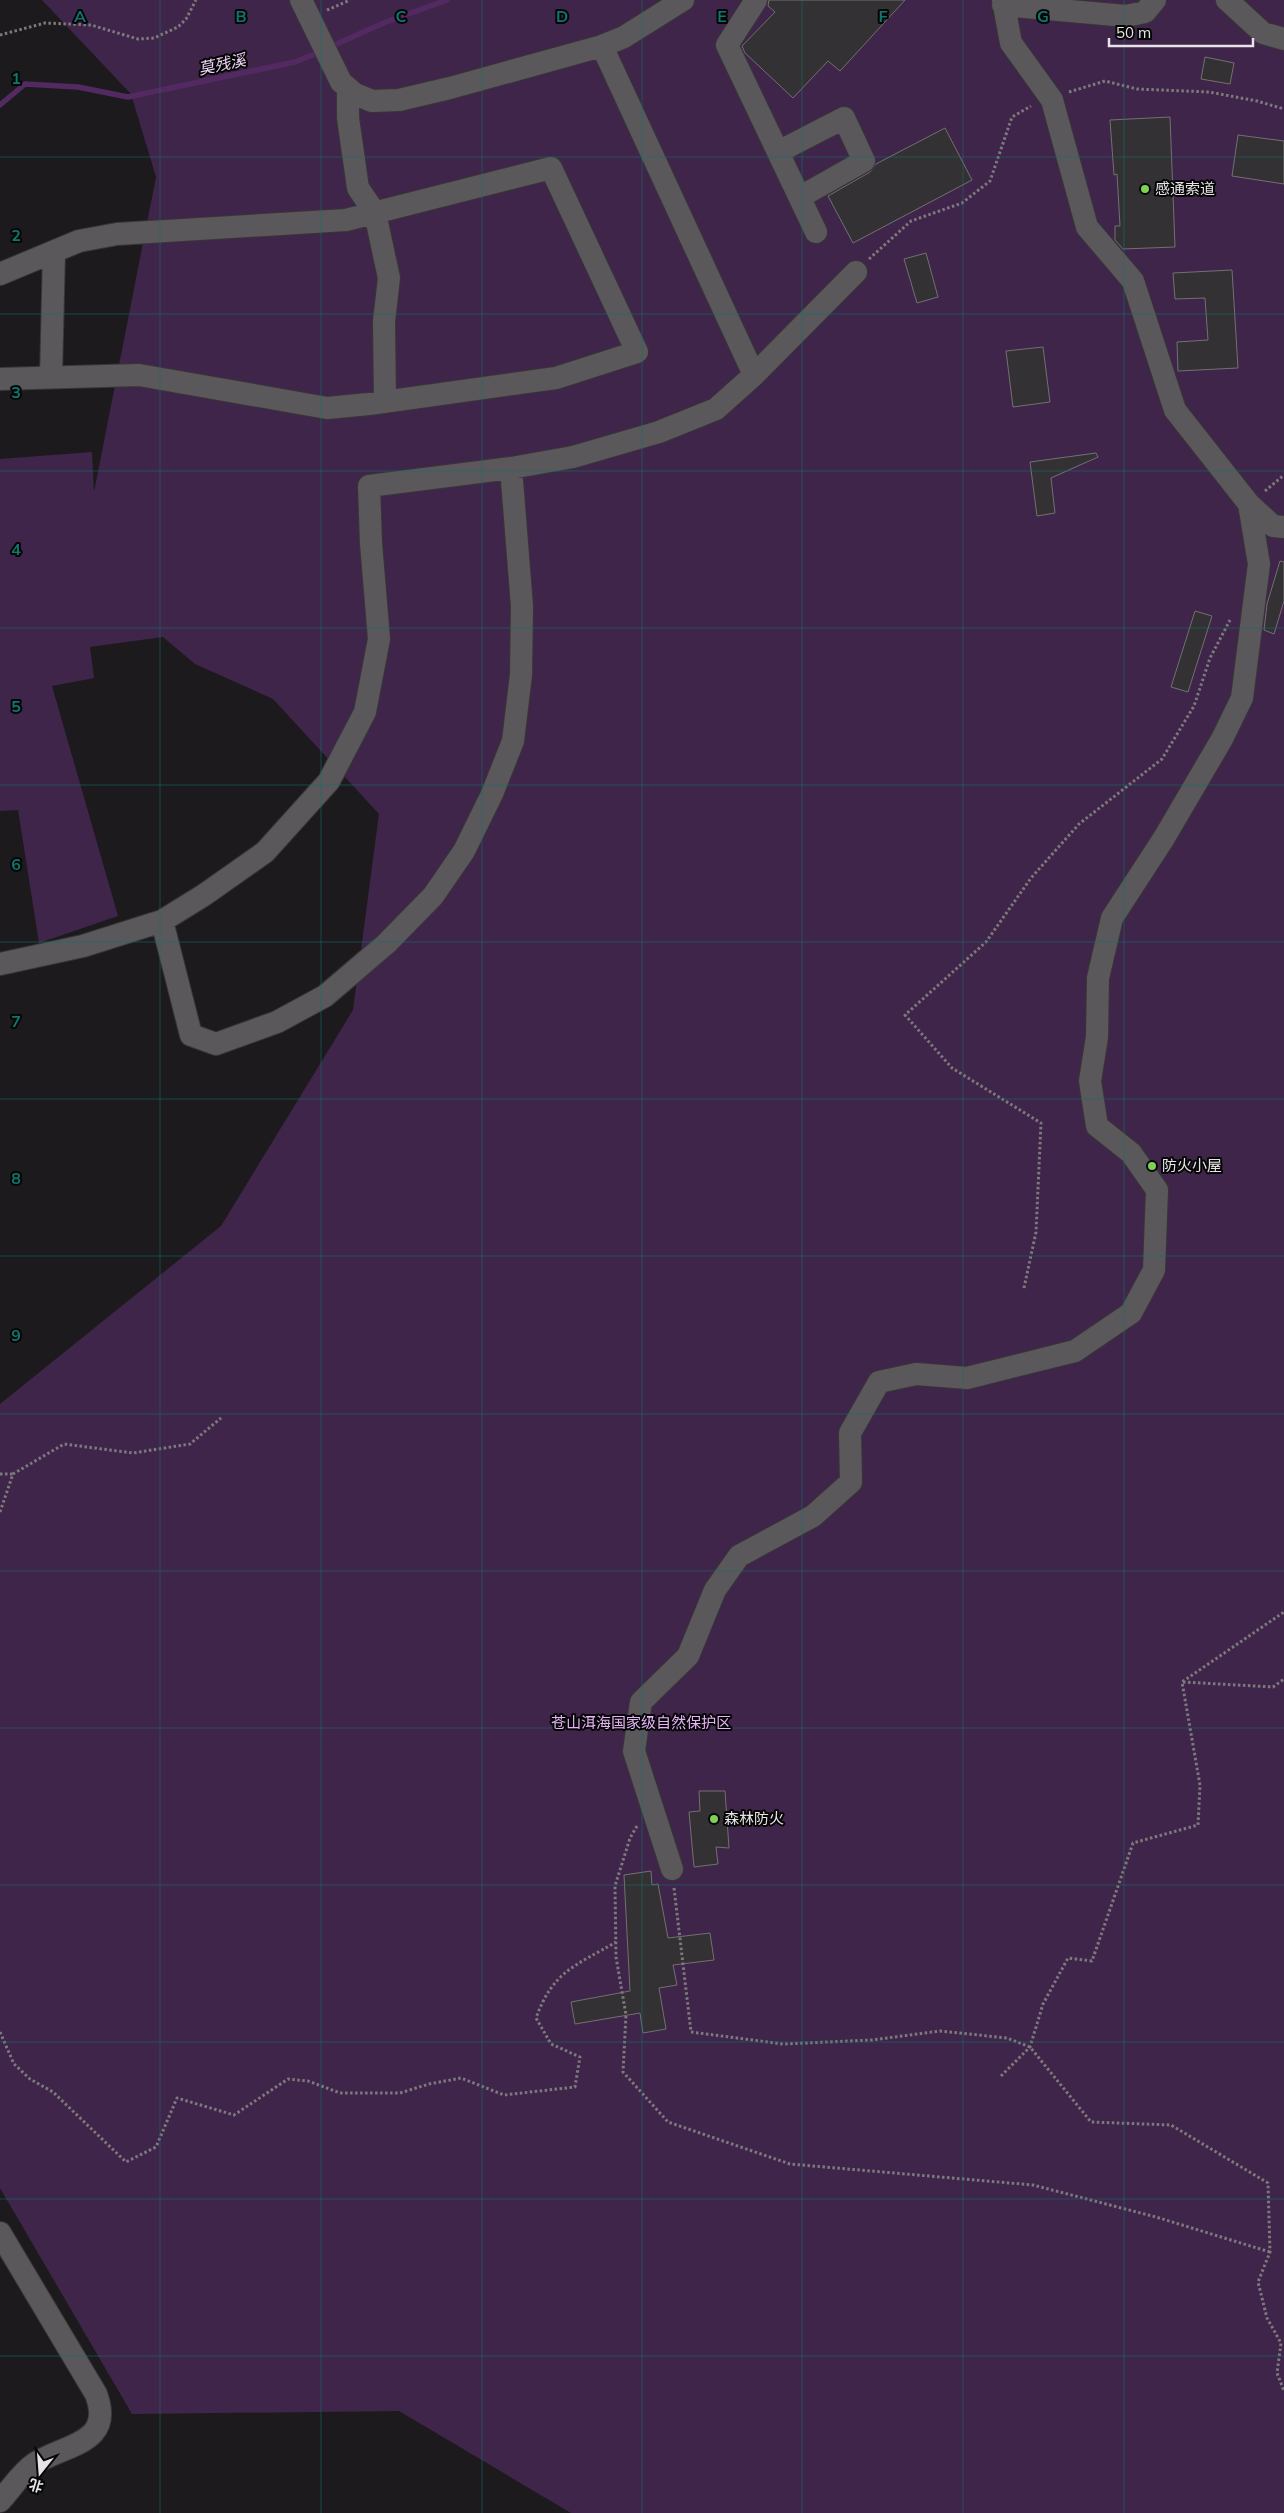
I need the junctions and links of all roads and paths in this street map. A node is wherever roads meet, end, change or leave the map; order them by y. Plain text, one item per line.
1 (196, 0) edge
2 (683, 0) edge
3 (756, 0) edge
4 (1155, 0) edge
5 (1227, 0) edge
6 (1003, 3) edge
7 (304, 5) edge
8 (0, 35) edge
9 (1284, 39) edge
10 (602, 46) junction
11 (344, 85) junction
12 (1052, 100) junction
13 (1284, 109) edge
14 (778, 152) junction
15 (800, 197) junction
16 (375, 213) junction
17 (816, 232) dead end
18 (54, 252) junction
19 (856, 272) joint
20 (0, 274) edge
21 (754, 375) junction
22 (51, 377) junction
23 (0, 380) edge
24 (385, 402) junction
25 (511, 468) junction
26 (1249, 504) junction
27 (1284, 527) edge
28 (1232, 616) dead end
29 (162, 921) junction
30 (0, 964) edge
31 (1024, 1288) dead end
32 (221, 1418) dead end
33 (0, 1474) edge
34 (13, 1474) junction
35 (0, 1512) edge
36 (1284, 1612) edge
37 (1284, 1679) edge
38 (1182, 1682) junction
39 (650, 1804) junction
40 (672, 1869) joint
41 (616, 1942) junction
42 (0, 2032) edge
43 (1030, 2047) junction
44 (1001, 2076) dead end
45 (0, 2233) edge
46 (1270, 2252) junction
47 (1284, 2391) edge
48 (5, 2503) edge

1 - 8 path
2 - 10 street
3 - 14 street
4 - 6 street
5 - 9 street
6 - 12 street
7 - 11 street
10 - 11 street
10 - 21 street
11 - 16 street
12 - 13 path
12 - 19 path
12 - 26 street
14 - 15 street
14 - 15 street
15 - 17 street
16 - 18 street
16 - 24 street
16 - 24 street
18 - 20 street
18 - 22 street
19 - 21 street
21 - 25 street
22 - 23 street
22 - 24 street
25 - 29 street
25 - 29 street
26 - 27 street
26 - 39 street
28 - 31 path
29 - 30 street
32 - 34 path
33 - 34 path
34 - 35 path
36 - 38 path
37 - 38 path
38 - 43 path
39 - 40 street
39 - 41 path
40 - 43 path
41 - 42 path
41 - 46 path
43 - 44 path
43 - 46 path
45 - 48 street
46 - 47 path

